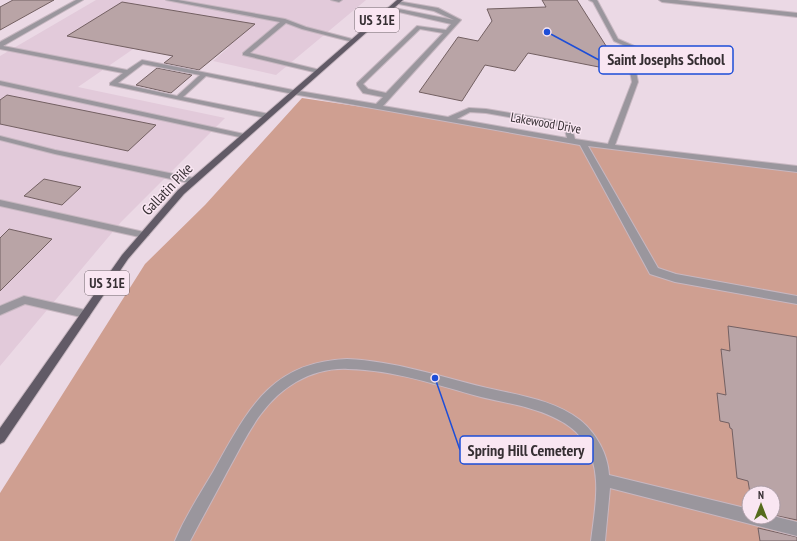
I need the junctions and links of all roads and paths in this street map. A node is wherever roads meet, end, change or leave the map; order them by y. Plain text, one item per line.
1 (80, 0) edge
2 (169, 0) edge
3 (201, 0) edge
4 (334, 0) edge
5 (339, 0) edge
6 (424, 0) edge
7 (592, 0) edge
8 (595, 0) edge
9 (662, 0) edge
10 (398, 1) edge
11 (194, 4) junction
12 (417, 6) junction
13 (389, 9) junction
14 (797, 15) edge
15 (285, 21) junction
16 (455, 23) junction
17 (447, 32) junction
18 (353, 40) junction
19 (0, 46) edge
20 (318, 71) junction
21 (129, 72) junction
22 (205, 74) junction
23 (0, 83) edge
24 (293, 92) junction
25 (388, 96) junction
26 (178, 98) junction
27 (378, 107) junction
28 (266, 116) junction
29 (450, 120) junction
30 (244, 136) junction
31 (0, 138) edge
32 (577, 142) junction
33 (611, 146) junction
34 (797, 169) edge
35 (194, 180) junction
36 (0, 203) edge
37 (144, 235) junction
38 (797, 300) edge
39 (0, 311) edge
40 (86, 314) junction
41 (0, 438) edge
42 (604, 480) junction
43 (741, 515) edge
44 (781, 525) edge
45 (797, 529) edge
46 (182, 541) edge
47 (598, 541) edge

1 - 19 street
2 - 11 street
3 - 11 street
4 - 5 street
6 - 12 street
7 - 8 street
8 - 33 street
9 - 14 street
10 - 12 street
10 - 13 main road, Gallatin Pike / US 31E
11 - 15 street
12 - 16 street
13 - 16 street
13 - 18 main road, Gallatin Pike / US 31E
15 - 18 street
15 - 20 street
16 - 17 street
17 - 25 street
17 - 25 street
18 - 20 main road, Gallatin Pike / US 31E
19 - 21 street
20 - 24 main road, Gallatin Pike / US 31E
21 - 22 street, Lakewood Drive
21 - 26 street, Lakewood Drive
22 - 24 street, Lakewood Drive
22 - 26 street
23 - 30 street
24 - 27 street, Lakewood Drive
24 - 28 main road, Gallatin Pike / US 31E
25 - 27 street
26 - 28 street
27 - 29 street, Lakewood Drive
28 - 30 main road, Gallatin Pike / US 31E
29 - 32 street, Lakewood Drive
29 - 32 street
30 - 35 main road, Gallatin Pike / US 31E
31 - 35 street
32 - 33 street, Lakewood Drive
32 - 38 street
33 - 34 street, Lakewood Drive
35 - 37 main road, Gallatin Pike / US 31E
36 - 37 street
37 - 40 main road, Gallatin Pike / US 31E
39 - 40 street
40 - 41 main road, Gallatin Pike / US 31E
42 - 43 street
42 - 46 street
42 - 47 street
44 - 45 street

